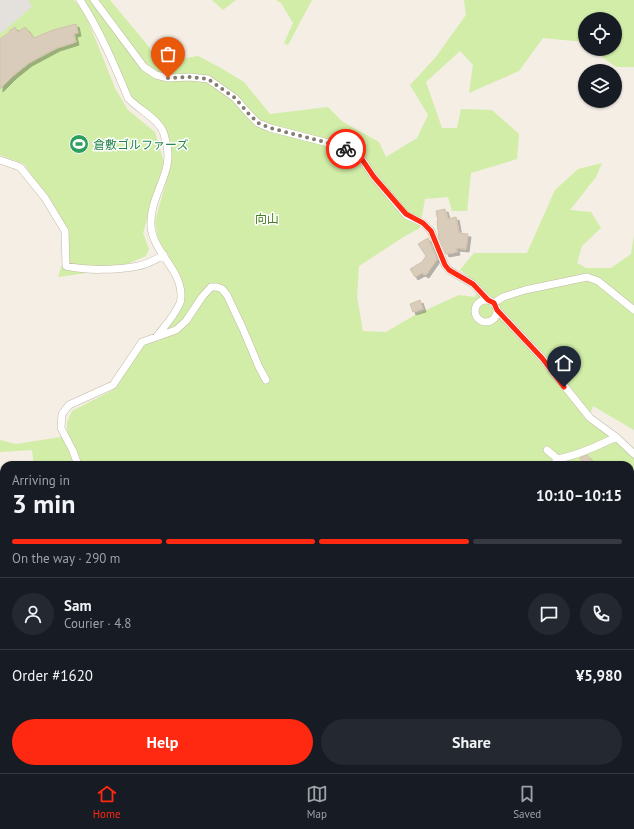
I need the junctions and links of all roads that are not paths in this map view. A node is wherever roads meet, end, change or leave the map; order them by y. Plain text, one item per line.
1 (80, 0) edge
2 (94, 0) edge
3 (0, 160) edge
4 (164, 255) junction
5 (491, 301) junction
6 (497, 310) junction
7 (634, 310) edge
8 (157, 336) junction
9 (266, 380) dead end
10 (616, 437) junction
11 (547, 450) dead end
12 (634, 454) edge
13 (558, 459) junction
14 (76, 461) edge
15 (560, 461) edge

1 - 4 street
2 - 5 street
3 - 4 street
4 - 8 street
5 - 6 street
5 - 6 street
5 - 7 street
6 - 10 street
8 - 9 street
8 - 14 street
10 - 12 street
10 - 13 street
11 - 13 street
13 - 15 street

